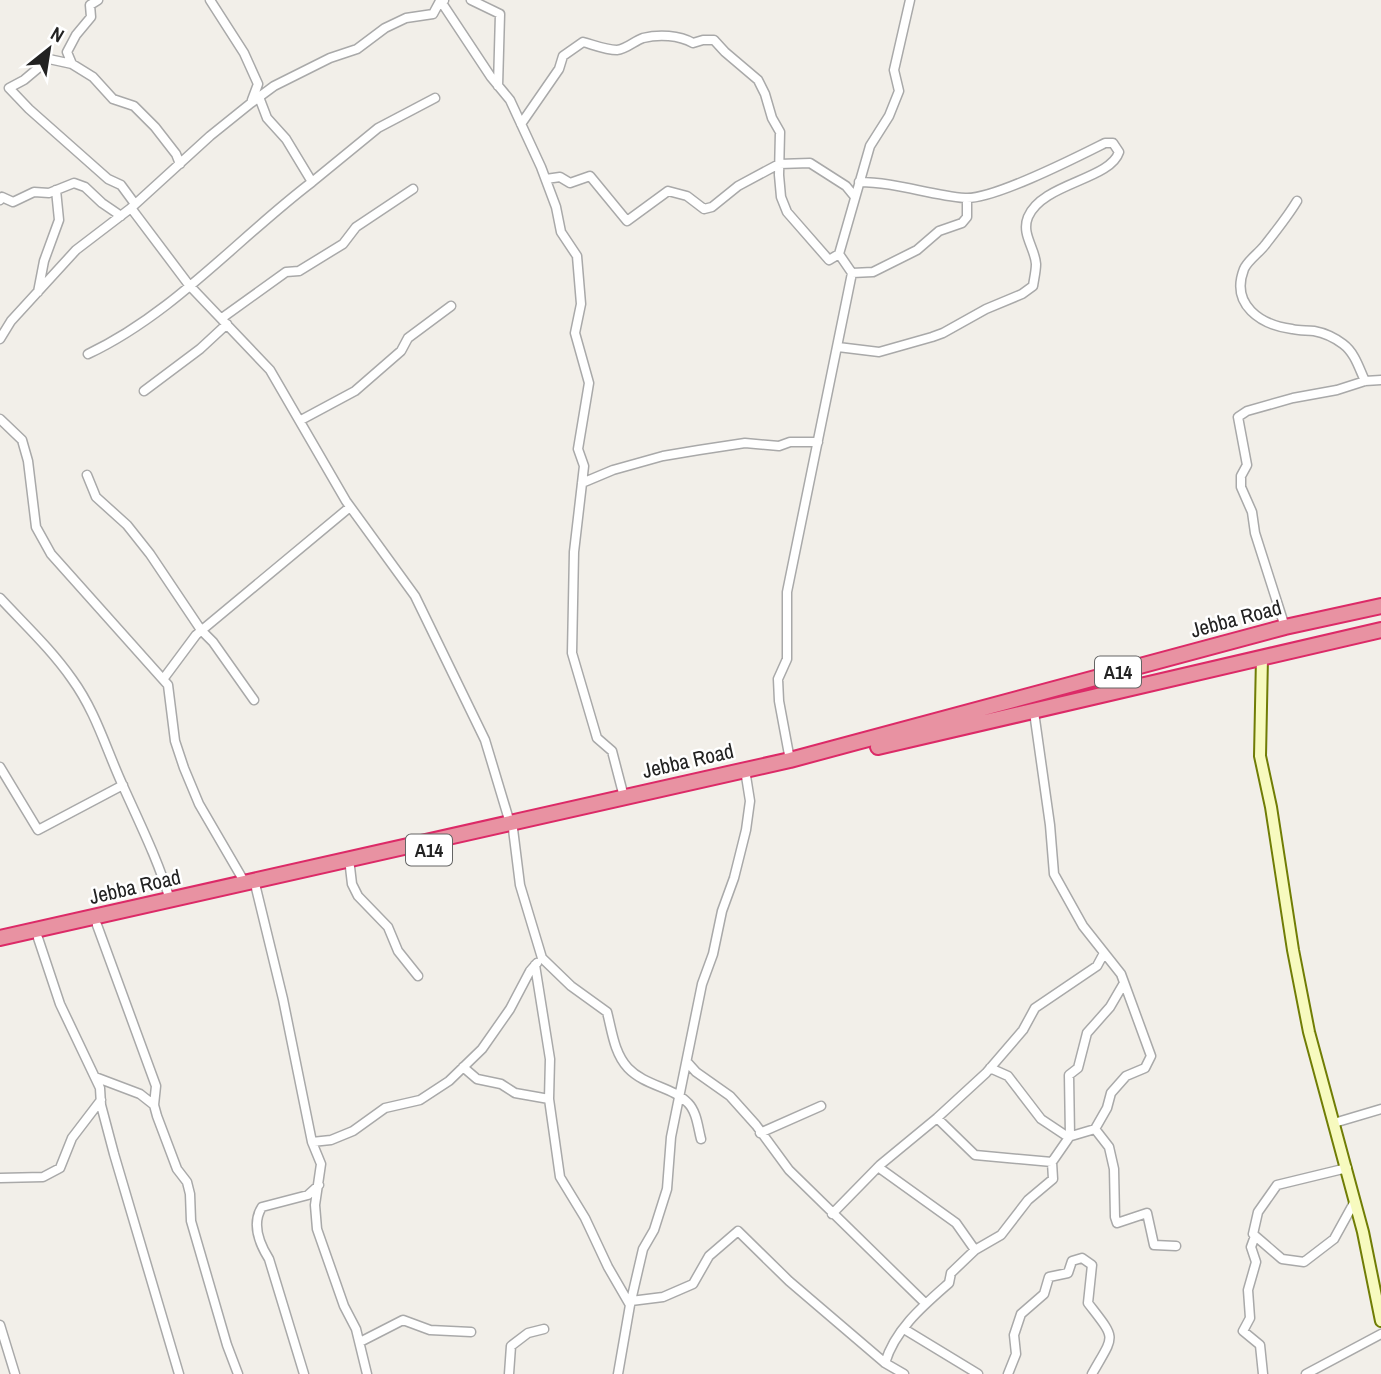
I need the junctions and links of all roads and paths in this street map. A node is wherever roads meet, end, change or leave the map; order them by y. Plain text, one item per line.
1 (98, 0) edge
2 (209, 0) edge
3 (441, 0) edge
4 (471, 0) edge
5 (909, 0) edge
6 (72, 64) junction
7 (498, 86) junction
8 (435, 97) dead end
9 (255, 100) junction
10 (521, 124) junction
11 (180, 163) junction
12 (779, 164) junction
13 (546, 179) junction
14 (312, 182) junction
15 (859, 182) junction
16 (413, 189) dead end
17 (55, 190) junction
18 (855, 197) junction
19 (967, 198) junction
20 (0, 200) edge
21 (1297, 201) dead end
22 (133, 206) junction
23 (121, 216) junction
24 (839, 254) junction
25 (852, 273) junction
26 (189, 285) junction
27 (38, 292) junction
28 (451, 306) dead end
29 (225, 321) junction
30 (0, 340) edge
31 (838, 347) junction
32 (88, 354) dead end
33 (1381, 380) edge
34 (1364, 381) junction
35 (144, 391) dead end
36 (0, 419) edge
37 (301, 420) junction
38 (818, 442) junction
39 (87, 475) dead end
40 (582, 483) junction
41 (350, 507) junction
42 (0, 599) edge
43 (1381, 606) edge
44 (1285, 628) junction
45 (201, 630) junction
46 (1381, 631) edge
47 (1262, 657) junction
48 (164, 678) junction
49 (254, 700) dead end
50 (1034, 712) junction
51 (857, 747) junction
52 (790, 760) junction
53 (0, 767) edge
54 (746, 776) junction
55 (123, 785) junction
56 (624, 797) junction
57 (511, 826) junction
58 (350, 867) junction
59 (250, 886) junction
60 (170, 900) junction
61 (97, 925) junction
62 (0, 938) edge
63 (38, 938) junction
64 (0, 947) edge
65 (1104, 953) junction
66 (542, 958) junction
67 (535, 965) junction
68 (418, 976) dead end
69 (1124, 983) junction
70 (687, 1062) junction
71 (463, 1067) junction
72 (990, 1069) junction
73 (95, 1077) junction
74 (680, 1097) junction
75 (549, 1099) junction
76 (101, 1100) junction
77 (154, 1105) junction
78 (821, 1106) dead end
79 (1381, 1109) edge
80 (937, 1118) junction
81 (1334, 1123) junction
82 (1095, 1129) junction
83 (760, 1133) junction
84 (1070, 1136) junction
85 (701, 1139) dead end
86 (312, 1142) junction
87 (1052, 1162) junction
88 (878, 1167) junction
89 (1347, 1168) junction
90 (0, 1178) edge
91 (319, 1185) junction
92 (1355, 1201) junction
93 (832, 1214) junction
94 (1255, 1236) junction
95 (1176, 1246) dead end
96 (975, 1251) junction
97 (630, 1303) junction
98 (925, 1303) junction
99 (1381, 1321) edge
100 (0, 1325) edge
101 (544, 1329) dead end
102 (904, 1329) junction
103 (471, 1332) dead end
104 (1381, 1334) edge
105 (360, 1342) junction
106 (886, 1363) junction
107 (15, 1374) edge
108 (178, 1374) edge
109 (238, 1374) edge
110 (304, 1374) edge
111 (367, 1374) edge
112 (509, 1374) edge
113 (618, 1374) edge
114 (904, 1374) edge
115 (978, 1374) edge
116 (1008, 1374) edge
117 (1092, 1374) edge
118 (1264, 1374) edge
119 (1306, 1374) edge

1 - 6 street
2 - 9 street
3 - 7 street
3 - 9 street
4 - 7 street
5 - 15 street
6 - 11 street
6 - 22 street
7 - 10 street
8 - 14 street
9 - 11 street
9 - 14 street
10 - 12 street
10 - 13 street
11 - 22 street
12 - 13 street
12 - 18 street
12 - 24 street
13 - 40 street
14 - 26 street
15 - 18 street
15 - 19 street
16 - 29 street
17 - 20 street
17 - 23 street
17 - 27 street
18 - 24 street
19 - 25 street
19 - 31 street
21 - 34 street
22 - 23 street
22 - 26 street
23 - 27 street
24 - 25 street
25 - 31 street
26 - 29 street
26 - 32 street
27 - 30 street
28 - 37 street
29 - 35 street
29 - 37 street
31 - 38 street
33 - 34 street
34 - 44 street
36 - 48 street
37 - 41 street
38 - 40 street
38 - 52 street
39 - 45 street
40 - 56 street
41 - 45 street
41 - 57 street
42 - 55 street
43 - 44 highway, Jebba Road / A14
44 - 51 highway, Jebba Road / A14
45 - 48 street
45 - 49 street
46 - 47 highway, Jebba Road / A14
47 - 50 highway, Jebba Road / A14
47 - 81 street
48 - 59 street
50 - 51 highway, Jebba Road / A14
50 - 65 street
51 - 52 highway, Jebba Road / A14
51 - 54 highway, Jebba Road / A14
52 - 56 highway, Jebba Road / A14
53 - 55 street
54 - 57 highway, Jebba Road / A14
54 - 70 street
55 - 60 street
56 - 57 highway, Jebba Road / A14
57 - 58 highway, Jebba Road / A14
57 - 59 highway, Jebba Road / A14
57 - 66 street
58 - 59 highway, Jebba Road / A14
58 - 68 street
59 - 60 highway, Jebba Road / A14
59 - 61 highway, Jebba Road / A14
59 - 86 street
60 - 62 highway, Jebba Road / A14
61 - 63 highway, Jebba Road / A14
61 - 77 street
63 - 64 highway, Jebba Road / A14
63 - 73 street
65 - 69 street
65 - 72 street
66 - 67 street
66 - 74 street
67 - 71 street
67 - 75 street
69 - 82 street
69 - 84 street
70 - 74 street
70 - 83 street
71 - 75 street
71 - 86 street
72 - 80 street
72 - 84 street
73 - 76 street
73 - 77 street
74 - 85 street
74 - 97 street
75 - 97 street
76 - 90 street
76 - 108 street
77 - 109 street
78 - 83 street
79 - 81 street
80 - 87 street
80 - 88 street
81 - 89 street
82 - 84 street
82 - 95 street
83 - 93 street
84 - 87 street
86 - 91 street
87 - 96 street
88 - 93 street
88 - 96 street
89 - 92 street
89 - 94 street
91 - 105 street
91 - 110 street
92 - 94 street
92 - 99 street
93 - 98 street
94 - 118 street
96 - 98 street
97 - 106 street
97 - 113 street
98 - 102 street
100 - 107 street
101 - 112 street
102 - 106 street
102 - 115 street
103 - 105 street
104 - 119 street
105 - 111 street
106 - 114 street
116 - 117 street

